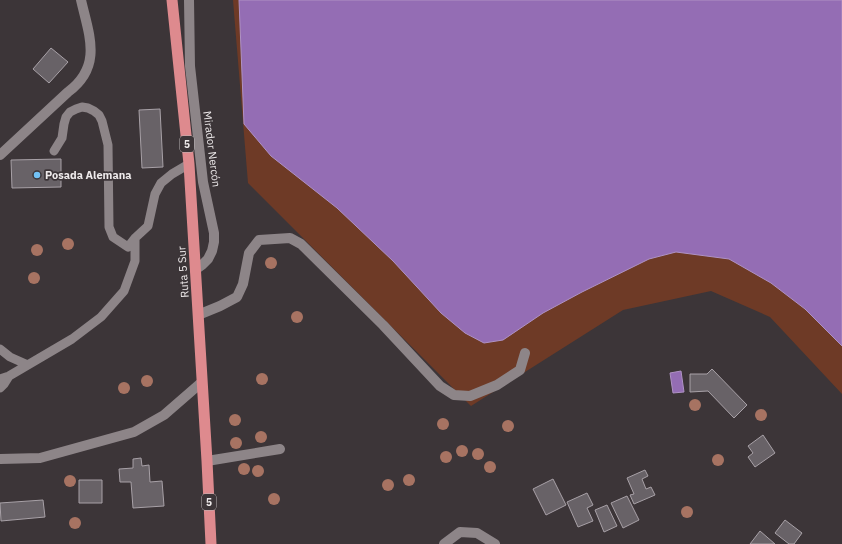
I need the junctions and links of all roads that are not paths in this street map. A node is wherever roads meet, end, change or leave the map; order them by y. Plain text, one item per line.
1 (81, 0) edge
2 (172, 0) edge
3 (189, 0) edge
4 (61, 98) junction
5 (70, 112) junction
6 (54, 151) dead end
7 (0, 155) edge
8 (189, 164) junction
9 (135, 238) junction
10 (195, 270) junction
11 (198, 315) junction
12 (0, 349) edge
13 (525, 353) dead end
14 (28, 365) junction
15 (4, 377) edge
16 (202, 382) junction
17 (0, 388) edge
18 (280, 449) dead end
19 (0, 459) edge
20 (207, 461) junction
21 (211, 544) edge
22 (444, 544) edge
23 (495, 544) edge

1 - 4 street
2 - 8 highway, Ruta 5 Sur / 5
3 - 10 street, Mirador Nercón
4 - 5 lane
4 - 7 street
5 - 6 lane
5 - 9 lane
8 - 9 lane
8 - 10 highway, Ruta 5 Sur / 5
9 - 14 lane
10 - 11 highway, Ruta 5 Sur / 5
11 - 13 street
11 - 16 highway, Ruta 5 Sur / 5
12 - 14 lane
14 - 15 lane
15 - 17 lane
16 - 19 street
16 - 20 highway, Ruta 5 Sur / 5
18 - 20 street
20 - 21 highway, Ruta 5 Sur / 5
22 - 23 street

